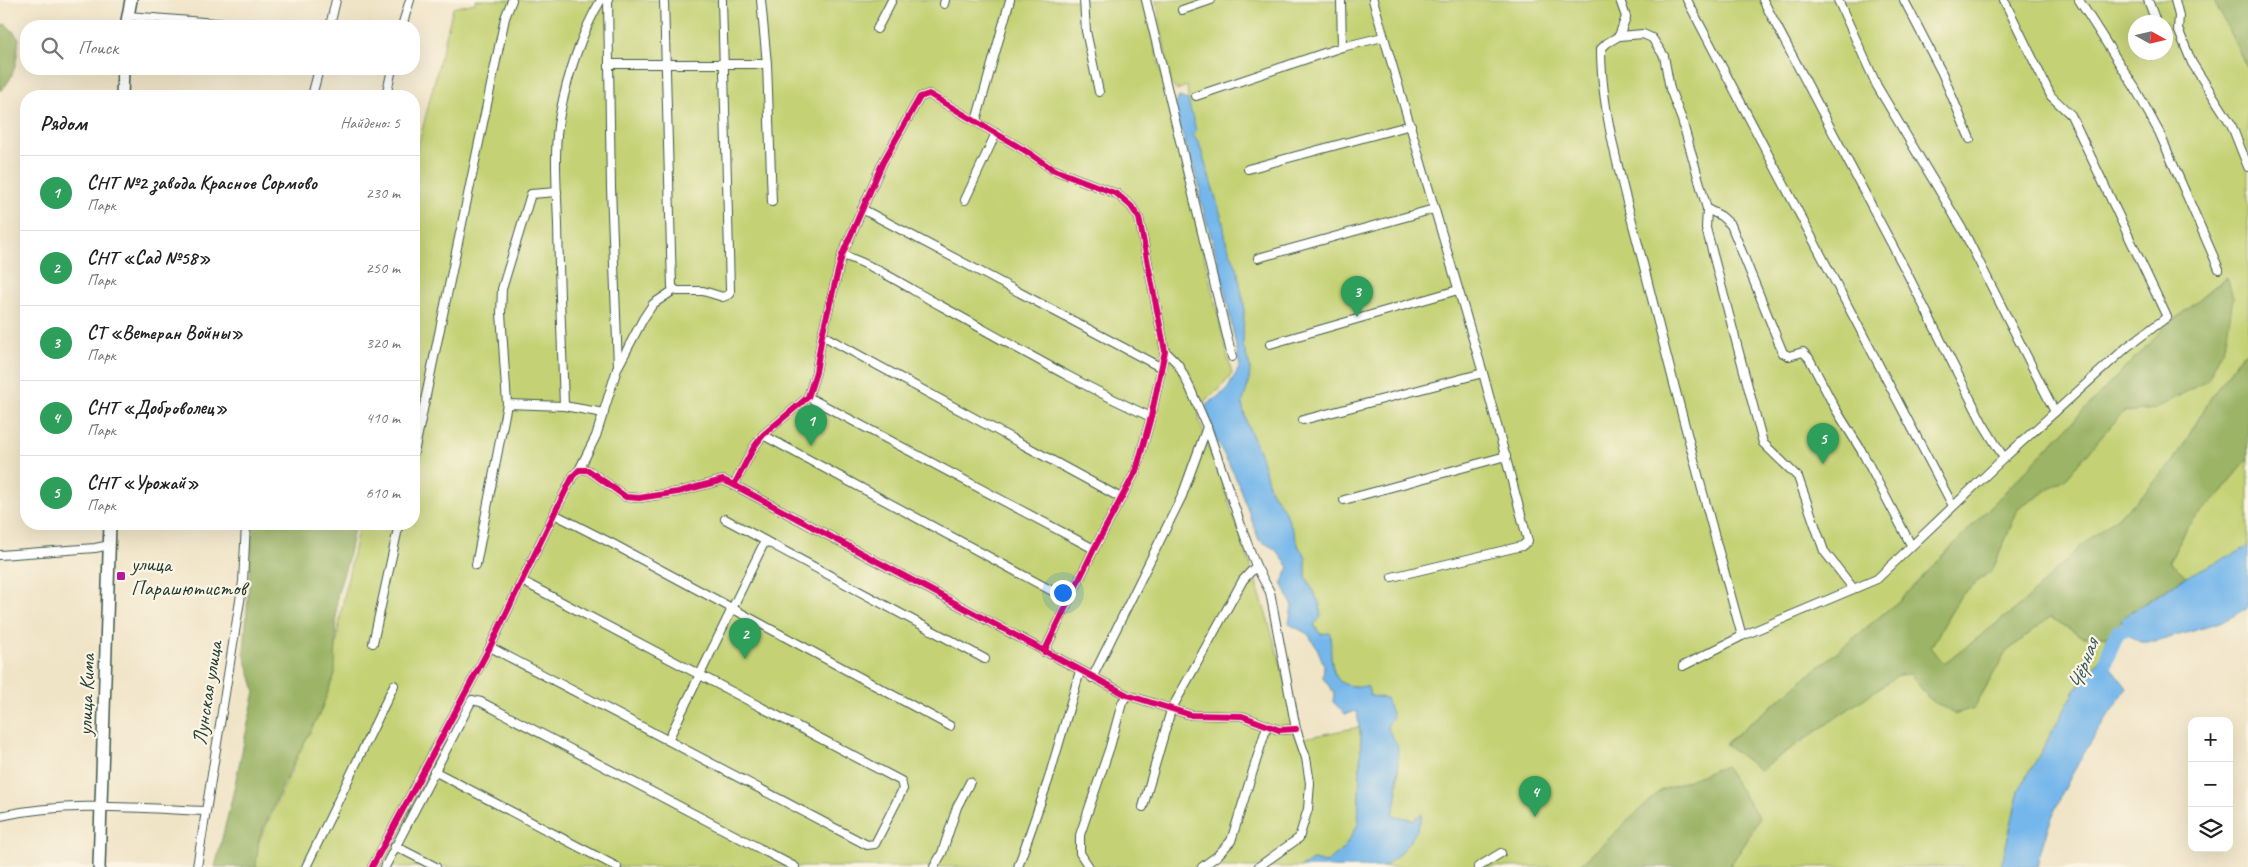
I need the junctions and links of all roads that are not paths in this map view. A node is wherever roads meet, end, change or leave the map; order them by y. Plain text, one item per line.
1 (131, 0) edge
2 (336, 0) edge
3 (410, 0) edge
4 (512, 0) edge
5 (601, 0) edge
6 (608, 0) edge
7 (664, 0) edge
8 (722, 0) edge
9 (761, 0) edge
10 (892, 0) edge
11 (1010, 0) edge
12 (1084, 0) edge
13 (1146, 0) edge
14 (1211, 0) edge
15 (1342, 0) edge
16 (1373, 0) edge
17 (1620, 0) edge
18 (1687, 0) edge
19 (1764, 0) edge
20 (1838, 0) edge
21 (1904, 0) edge
22 (2004, 0) edge
23 (2079, 0) edge
24 (2148, 0) edge
25 (2175, 0) edge
26 (1182, 10) dead end
27 (2154, 15) edge
28 (127, 20) edge
29 (331, 20) edge
30 (404, 20) edge
31 (877, 29) dead end
32 (1619, 36) junction
33 (1383, 37) junction
34 (1342, 47) junction
35 (666, 62) junction
36 (724, 63) junction
37 (609, 64) junction
38 (767, 64) junction
39 (123, 75) edge
40 (317, 75) edge
41 (391, 75) edge
42 (122, 90) edge
43 (314, 90) edge
44 (387, 90) edge
45 (1099, 92) dead end
46 (1196, 96) dead end
47 (976, 121) junction
48 (1411, 125) junction
49 (996, 133) junction
50 (1970, 139) dead end
51 (2248, 167) edge
52 (1248, 169) dead end
53 (557, 192) junction
54 (965, 200) dead end
55 (772, 202) dead end
56 (862, 209) junction
57 (1434, 209) junction
58 (1707, 209) junction
59 (842, 255) junction
60 (1258, 258) dead end
61 (2219, 269) dead end
62 (674, 290) junction
63 (1458, 290) junction
64 (822, 334) junction
65 (1270, 344) dead end
66 (1165, 351) junction
67 (1232, 357) dead end
68 (618, 366) junction
69 (1160, 367) junction
70 (1483, 374) junction
71 (808, 397) junction
72 (507, 404) junction
73 (564, 406) junction
74 (2055, 412) junction
75 (604, 413) junction
76 (1152, 417) junction
77 (1303, 420) dead end
78 (420, 425) edge
79 (1207, 427) junction
80 (763, 434) junction
81 (1506, 456) junction
82 (2004, 458) junction
83 (579, 470) junction
84 (734, 484) junction
85 (1120, 498) junction
86 (1344, 500) dead end
87 (1953, 506) junction
88 (554, 514) junction
89 (725, 519) dead end
90 (110, 530) edge
91 (246, 530) edge
92 (398, 530) edge
93 (765, 541) junction
94 (110, 545) junction
95 (1911, 545) junction
96 (1094, 549) junction
97 (0, 555) edge
98 (476, 565) dead end
99 (1256, 566) junction
100 (1392, 577) dead end
101 (522, 582) junction
102 (1853, 588) junction
103 (1069, 600) junction
104 (732, 608) junction
105 (1742, 636) junction
106 (374, 643) dead end
107 (490, 647) junction
108 (1044, 652) junction
109 (985, 659) dead end
110 (1683, 666) dead end
111 (1080, 671) junction
112 (700, 676) junction
113 (1092, 678) junction
114 (394, 685) dead end
115 (1127, 695) junction
116 (1171, 710) junction
117 (950, 726) dead end
118 (1267, 726) junction
119 (1296, 729) junction
120 (668, 740) junction
121 (434, 772) junction
122 (970, 782) dead end
123 (101, 806) junction
124 (1142, 807) dead end
125 (205, 812) junction
126 (0, 816) edge
127 (395, 846) junction
128 (1501, 853) dead end
129 (100, 867) edge
130 (196, 867) edge
131 (306, 867) edge
132 (372, 867) edge
133 (384, 867) edge
134 (436, 867) edge
135 (617, 867) edge
136 (795, 867) edge
137 (934, 867) edge
138 (1018, 867) edge
139 (1089, 867) edge
140 (1202, 867) edge
141 (1258, 867) edge
142 (1478, 867) edge

1 - 28 main road
2 - 29 street
3 - 30 street
4 - 78 street
5 - 53 street
6 - 37 street
7 - 35 street
8 - 36 street
9 - 38 street
10 - 31 street
11 - 47 street
12 - 45 street
13 - 67 street
14 - 26 street
15 - 34 street
16 - 33 street
17 - 32 street
18 - 87 street
19 - 82 street
20 - 74 street
21 - 50 street
22 - 74 street
23 - 61 street
24 - 27 street
25 - 51 street
32 - 58 street
32 - 105 street
33 - 34 street
33 - 48 street
34 - 46 street
35 - 36 street
35 - 37 street
35 - 62 street
36 - 38 street
36 - 62 street
37 - 68 street
38 - 55 street
39 - 42 main road
40 - 43 street
41 - 44 street
47 - 49 street
47 - 56 street
48 - 52 street
48 - 57 street
49 - 54 street
49 - 66 street
53 - 72 street
53 - 73 street
56 - 59 street
56 - 69 street
57 - 60 street
57 - 63 street
58 - 95 street
58 - 102 street
59 - 64 street
59 - 76 street
62 - 68 street
63 - 65 street
63 - 70 street
64 - 71 street
64 - 85 street
66 - 69 street
66 - 79 street
68 - 75 street
69 - 76 street
70 - 77 street
70 - 81 street
71 - 80 street
71 - 96 street
72 - 73 street
72 - 98 street
73 - 75 street
74 - 82 street
75 - 83 street
76 - 85 street
79 - 99 street
79 - 113 street
80 - 84 street
80 - 103 street
81 - 86 street
81 - 100 street
82 - 87 street
83 - 84 street
83 - 88 street
84 - 108 street
85 - 96 street
87 - 95 street
88 - 101 street
88 - 104 street
89 - 93 street
90 - 94 main road, улица Кима
91 - 125 street, Лунская улица
92 - 106 street
93 - 104 street
93 - 109 street
94 - 97 street
94 - 123 main road, улица Кима
95 - 102 street
96 - 103 street
99 - 116 street
99 - 119 street
101 - 107 street
101 - 112 street
102 - 105 street
103 - 108 street
104 - 112 street
104 - 117 street
105 - 110 street
107 - 120 street
107 - 132 street
108 - 111 street
111 - 113 street
111 - 138 street
112 - 120 street
112 - 120 street
113 - 115 street
114 - 131 street
115 - 116 street
115 - 139 street
116 - 118 street
116 - 124 street
118 - 119 street
118 - 140 street
119 - 141 street
121 - 127 street
121 - 135 street
121 - 136 street
122 - 137 street
123 - 125 street
123 - 126 street
123 - 129 main road, улица Кима
125 - 130 street, Лунская улица
127 - 133 street
127 - 134 street
128 - 142 street

